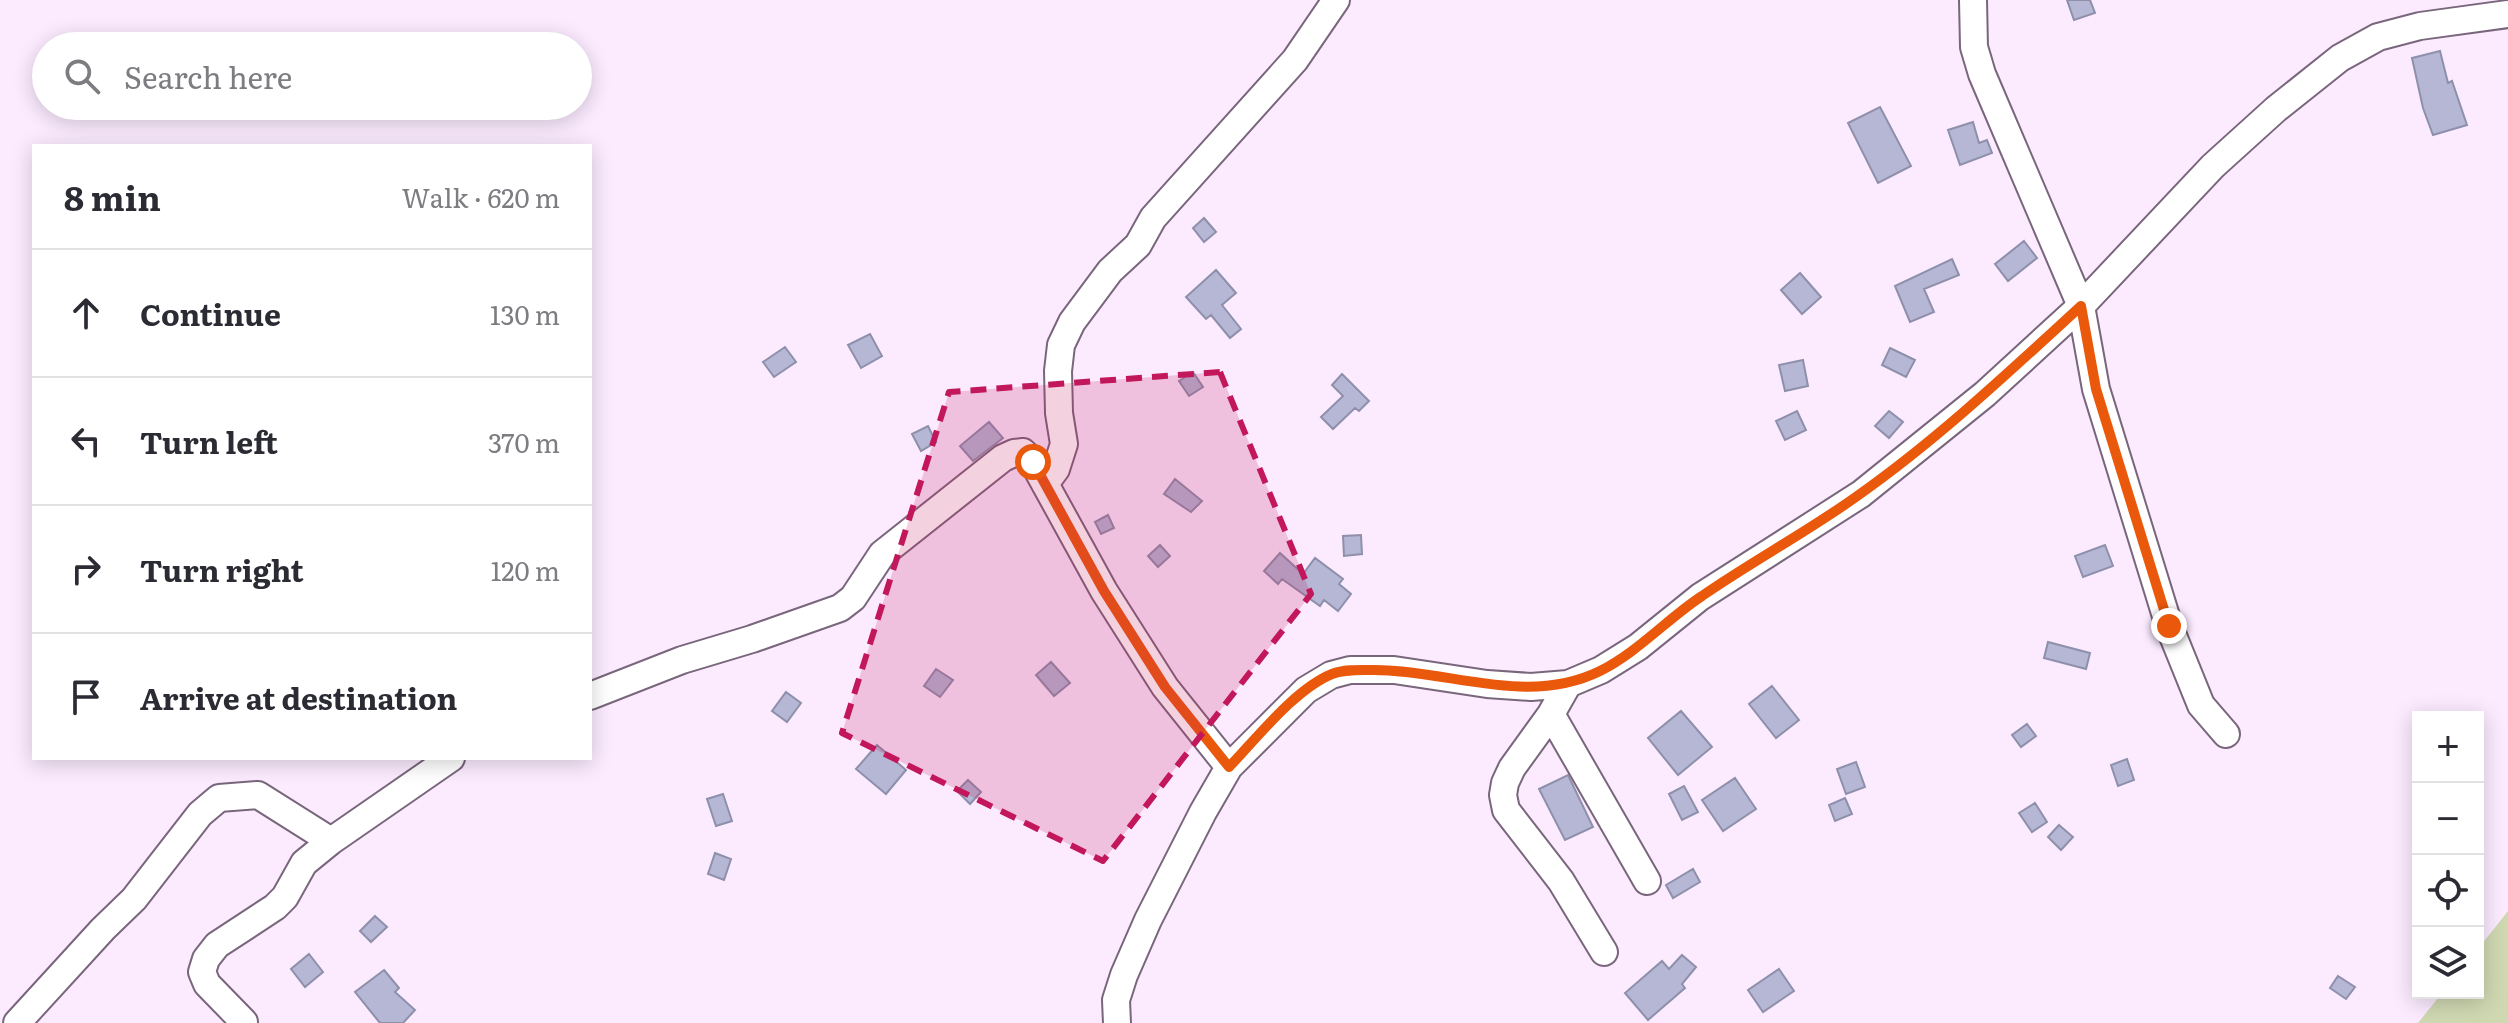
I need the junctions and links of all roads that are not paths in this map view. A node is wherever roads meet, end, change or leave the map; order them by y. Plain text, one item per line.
1 (1336, 0) edge
2 (1973, 0) edge
3 (2508, 14) edge
4 (2081, 306) junction
5 (1045, 484) junction
6 (1568, 684) junction
7 (592, 695) edge
8 (1551, 714) junction
9 (2226, 734) dead end
10 (448, 760) edge
11 (1229, 767) junction
12 (331, 841) junction
13 (1647, 881) dead end
14 (1604, 952) dead end
15 (244, 1022) edge
16 (17, 1023) edge
17 (1117, 1023) edge

1 - 5 street
2 - 4 street
3 - 4 street
4 - 6 street
4 - 9 street
5 - 7 street
5 - 11 street
6 - 8 street
6 - 11 street
8 - 13 street
8 - 14 street
10 - 12 street
11 - 17 street
12 - 15 street
12 - 16 street

